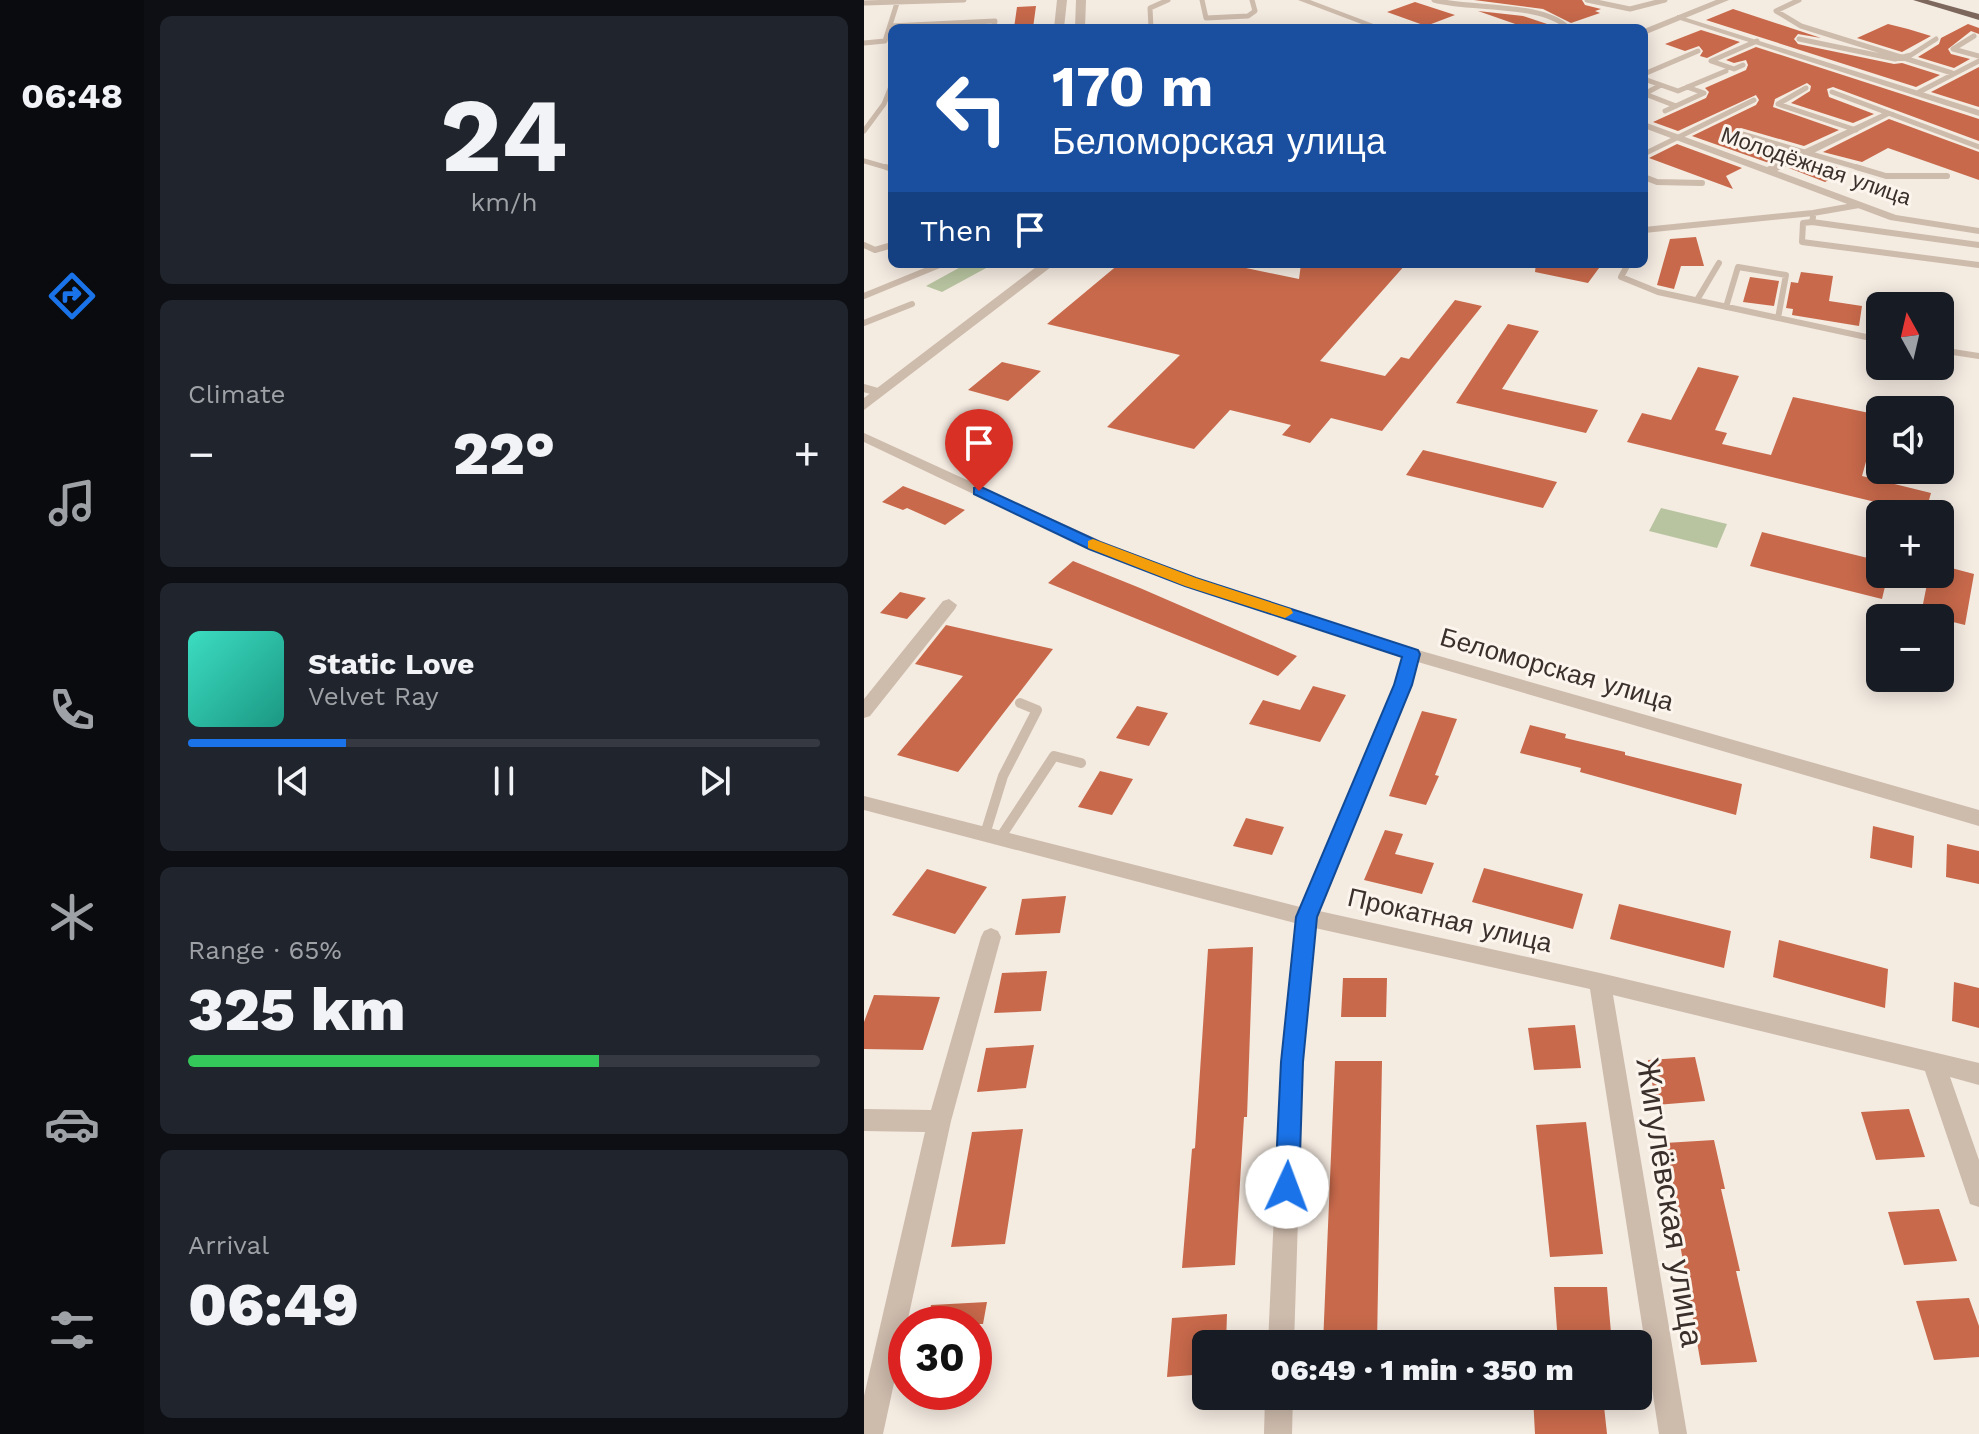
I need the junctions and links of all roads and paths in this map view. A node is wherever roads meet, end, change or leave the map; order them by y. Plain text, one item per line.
1 (964, 0) edge
2 (1062, 0) edge
3 (1081, 0) edge
4 (1168, 0) edge
5 (1202, 0) edge
6 (1252, 0) edge
7 (1302, 0) edge
8 (1334, 0) edge
9 (1434, 0) edge
10 (1587, 0) edge
11 (1665, 0) edge
12 (1724, 0) edge
13 (1799, 0) edge
14 (1918, 0) edge
15 (864, 3) edge
16 (897, 3) junction
17 (1317, 5) junction
18 (1680, 17) junction
19 (1979, 17) edge
20 (891, 24) edge
21 (932, 24) edge
22 (995, 24) edge
23 (1059, 24) edge
24 (1080, 24) edge
25 (1151, 24) edge
26 (1369, 24) edge
27 (1564, 24) edge
28 (1648, 30) edge
29 (888, 32) edge
30 (1974, 36) dead end
31 (1799, 39) dead end
32 (1936, 39) dead end
33 (1757, 41) junction
34 (864, 43) edge
35 (1698, 51) dead end
36 (1904, 58) junction
37 (1979, 58) edge
38 (1743, 65) dead end
39 (1726, 71) dead end
40 (1952, 73) junction
41 (1648, 75) edge
42 (1648, 79) edge
43 (1661, 85) junction
44 (1687, 87) junction
45 (1806, 88) dead end
46 (1648, 92) edge
47 (1832, 92) dead end
48 (1919, 92) junction
49 (888, 94) edge
50 (1648, 96) edge
51 (1754, 100) dead end
52 (884, 104) junction
53 (888, 104) edge
54 (1676, 106) junction
55 (1665, 111) dead end
56 (1890, 113) junction
57 (1979, 113) edge
58 (1648, 127) edge
59 (865, 128) edge
60 (1856, 130) junction
61 (1739, 133) dead end
62 (1675, 137) junction
63 (1979, 147) edge
64 (1648, 152) edge
65 (1805, 155) junction
66 (864, 161) edge
67 (888, 168) edge
68 (1766, 172) junction
69 (1947, 176) dead end
70 (1648, 179) edge
71 (1702, 183) dead end
72 (1859, 205) junction
73 (1813, 213) junction
74 (1812, 222) junction
75 (1648, 230) edge
76 (1979, 231) edge
77 (864, 245) edge
78 (1979, 245) edge
79 (888, 246) edge
80 (1719, 263) dead end
81 (1979, 265) edge
82 (932, 268) edge
83 (1042, 268) edge
84 (1626, 268) edge
85 (864, 296) edge
86 (1697, 300) junction
87 (912, 304) dead end
88 (1726, 307) junction
89 (1778, 318) junction
90 (864, 323) edge
91 (1866, 337) edge
92 (1954, 352) edge
93 (1979, 356) edge
94 (871, 390) edge
95 (864, 405) edge
96 (864, 437) edge
97 (949, 605) dead end
98 (1412, 654) junction
99 (1020, 703) dead end
100 (864, 711) edge
101 (1081, 763) dead end
102 (864, 803) edge
103 (1979, 818) edge
104 (992, 836) junction
105 (1306, 917) junction
106 (991, 937) dead end
107 (1600, 982) junction
108 (1934, 1064) junction
109 (1979, 1074) edge
110 (864, 1120) edge
111 (939, 1121) junction
112 (1979, 1195) edge
113 (1282, 1330) edge
114 (1279, 1410) edge
115 (869, 1434) edge
116 (1278, 1434) edge
117 (1673, 1434) edge

1 - 16 lane
2 - 23 street
3 - 24 street
4 - 25 lane
5 - 6 lane
7 - 17 street
8 - 17 street
9 - 27 lane
10 - 11 lane
12 - 18 street
13 - 36 lane
14 - 19 main road
15 - 16 lane
16 - 20 lane
17 - 26 street
18 - 28 street
18 - 33 street
21 - 22 lane
29 - 34 lane
30 - 37 lane
31 - 36 lane
32 - 36 lane
33 - 38 lane
33 - 48 street
35 - 41 lane
36 - 40 lane
37 - 40 lane
39 - 44 lane
40 - 48 lane
42 - 43 lane
43 - 44 lane
43 - 46 lane
44 - 54 lane
45 - 60 lane
47 - 56 lane
48 - 57 street
49 - 52 lane
50 - 54 lane
51 - 62 lane
52 - 53 lane
52 - 59 lane
54 - 55 lane
56 - 60 street
56 - 63 lane
58 - 62 street, Молодёжная улица
60 - 65 street
61 - 65 lane
62 - 64 lane
62 - 68 street, Молодёжная улица
65 - 68 street
65 - 69 lane
66 - 67 lane
68 - 72 street, Молодёжная улица
70 - 71 lane
72 - 73 lane
72 - 76 street, Молодёжная улица
73 - 74 lane
73 - 75 lane
74 - 78 lane
74 - 81 lane
77 - 79 lane
80 - 86 lane
82 - 85 lane
83 - 94 street
84 - 86 lane
86 - 88 lane
87 - 90 lane
88 - 89 lane
88 - 89 lane
89 - 91 lane
92 - 93 lane
94 - 95 street
96 - 98 street, Беломорская улица
97 - 100 street
98 - 103 street, Беломорская улица
98 - 105 street
99 - 104 lane
101 - 104 lane
102 - 104 street, Прокатная улица
104 - 105 street, Прокатная улица
105 - 107 street, Прокатная улица
105 - 113 street
106 - 111 street
107 - 108 street, Прокатная улица
107 - 117 street, Жигулёвская улица
108 - 109 street, Прокатная улица
108 - 112 street
110 - 111 street
111 - 115 street
114 - 116 street

